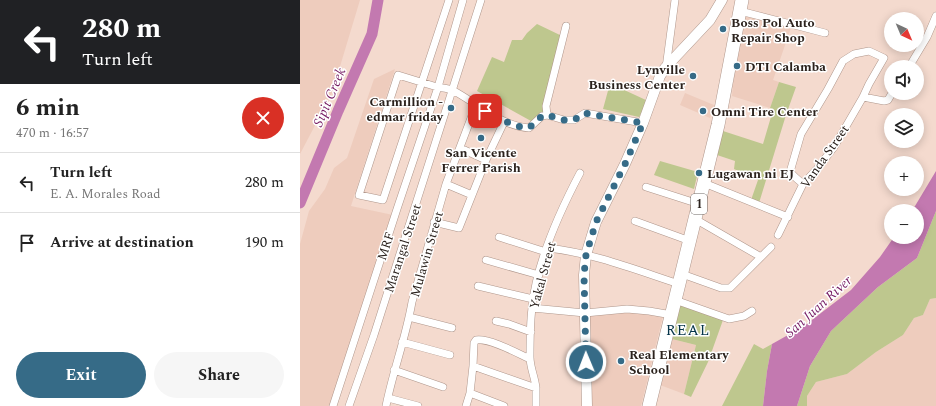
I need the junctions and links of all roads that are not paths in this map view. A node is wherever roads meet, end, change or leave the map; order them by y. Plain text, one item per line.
1 (449, 0) edge
2 (463, 0) edge
3 (481, 0) edge
4 (675, 0) edge
5 (722, 0) edge
6 (741, 6) edge
7 (936, 16) edge
8 (566, 26) dead end
9 (825, 33) dead end
10 (913, 60) edge
11 (666, 68) junction
12 (422, 83) junction
13 (438, 87) junction
14 (453, 90) junction
15 (863, 97) junction
16 (888, 100) edge
17 (476, 105) junction
18 (547, 115) junction
19 (504, 122) junction
20 (643, 123) junction
21 (460, 148) junction
22 (486, 160) junction
23 (580, 173) dead end
24 (704, 183) junction
25 (446, 184) junction
26 (803, 184) junction
27 (646, 187) dead end
28 (472, 195) junction
29 (699, 204) junction
30 (788, 217) junction
31 (695, 219) junction
32 (635, 221) dead end
33 (434, 222) junction
34 (778, 235) dead end
35 (499, 237) dead end
36 (690, 241) junction
37 (771, 247) dead end
38 (547, 250) junction
39 (586, 255) junction
40 (761, 257) junction
41 (486, 260) dead end
42 (539, 275) junction
43 (680, 279) junction
44 (478, 286) dead end
45 (533, 299) junction
46 (675, 300) junction
47 (532, 308) junction
48 (752, 310) dead end
49 (585, 313) junction
50 (672, 315) junction
51 (410, 317) junction
52 (496, 321) dead end
53 (452, 328) dead end
54 (531, 332) junction
55 (402, 342) junction
56 (450, 355) dead end
57 (530, 359) junction
58 (473, 366) junction
59 (394, 370) junction
60 (443, 387) dead end
61 (536, 388) junction
62 (470, 393) junction
63 (388, 398) junction
64 (333, 406) edge
65 (349, 406) edge
66 (386, 406) edge
67 (418, 406) edge
68 (466, 406) edge
69 (504, 406) edge
70 (536, 406) edge
71 (587, 406) edge
72 (649, 406) edge

1 - 12 street
2 - 13 street, MRF
3 - 14 street, Marangal Street
4 - 11 street
5 - 11 street
6 - 9 street
6 - 24 highway, 1
7 - 10 street
8 - 18 street
11 - 20 street
12 - 12 street
12 - 13 street
13 - 14 street
13 - 64 street, MRF
14 - 17 street
14 - 65 street, Marangal Street
15 - 16 street
15 - 26 street, Vanda Street
15 - 26 street, Vanda Street
17 - 19 street
17 - 21 street, Mulawin Street
18 - 19 street
18 - 20 street
19 - 22 street
20 - 39 street
21 - 22 street
21 - 25 street, Mulawin Street
22 - 28 street
23 - 38 street, Yakal Street
24 - 29 highway, 1
24 - 30 street
25 - 28 street
25 - 33 street, Mulawin Street
26 - 30 street, Vanda Street
27 - 29 street
28 - 33 street
29 - 31 highway, 1
30 - 34 street, Vanda Street
31 - 36 highway, 1
31 - 40 street
32 - 36 street
33 - 51 street, Mulawin Street
35 - 38 street
36 - 43 highway, 1
37 - 40 street
38 - 39 street
38 - 42 street, Yakal Street
39 - 43 street
39 - 49 street
40 - 43 street
41 - 42 street
42 - 45 street, Yakal Street
43 - 46 highway, 1
44 - 45 street
45 - 47 street, Yakal Street
46 - 48 street
46 - 50 highway, 1
47 - 49 street
47 - 54 street, Yakal Street
49 - 50 street
49 - 71 street
50 - 72 highway, 1
51 - 53 street
51 - 55 street, Mulawin Street
52 - 54 street
54 - 57 street, Yakal Street
55 - 56 street
55 - 59 street, Mulawin Street
57 - 58 street
57 - 61 street, Yakal Street
58 - 61 street
58 - 62 street
59 - 60 street
59 - 63 street, Mulawin Street
61 - 70 street, Yakal Street
62 - 68 street
62 - 69 street
63 - 66 street, Mulawin Street
63 - 67 street

